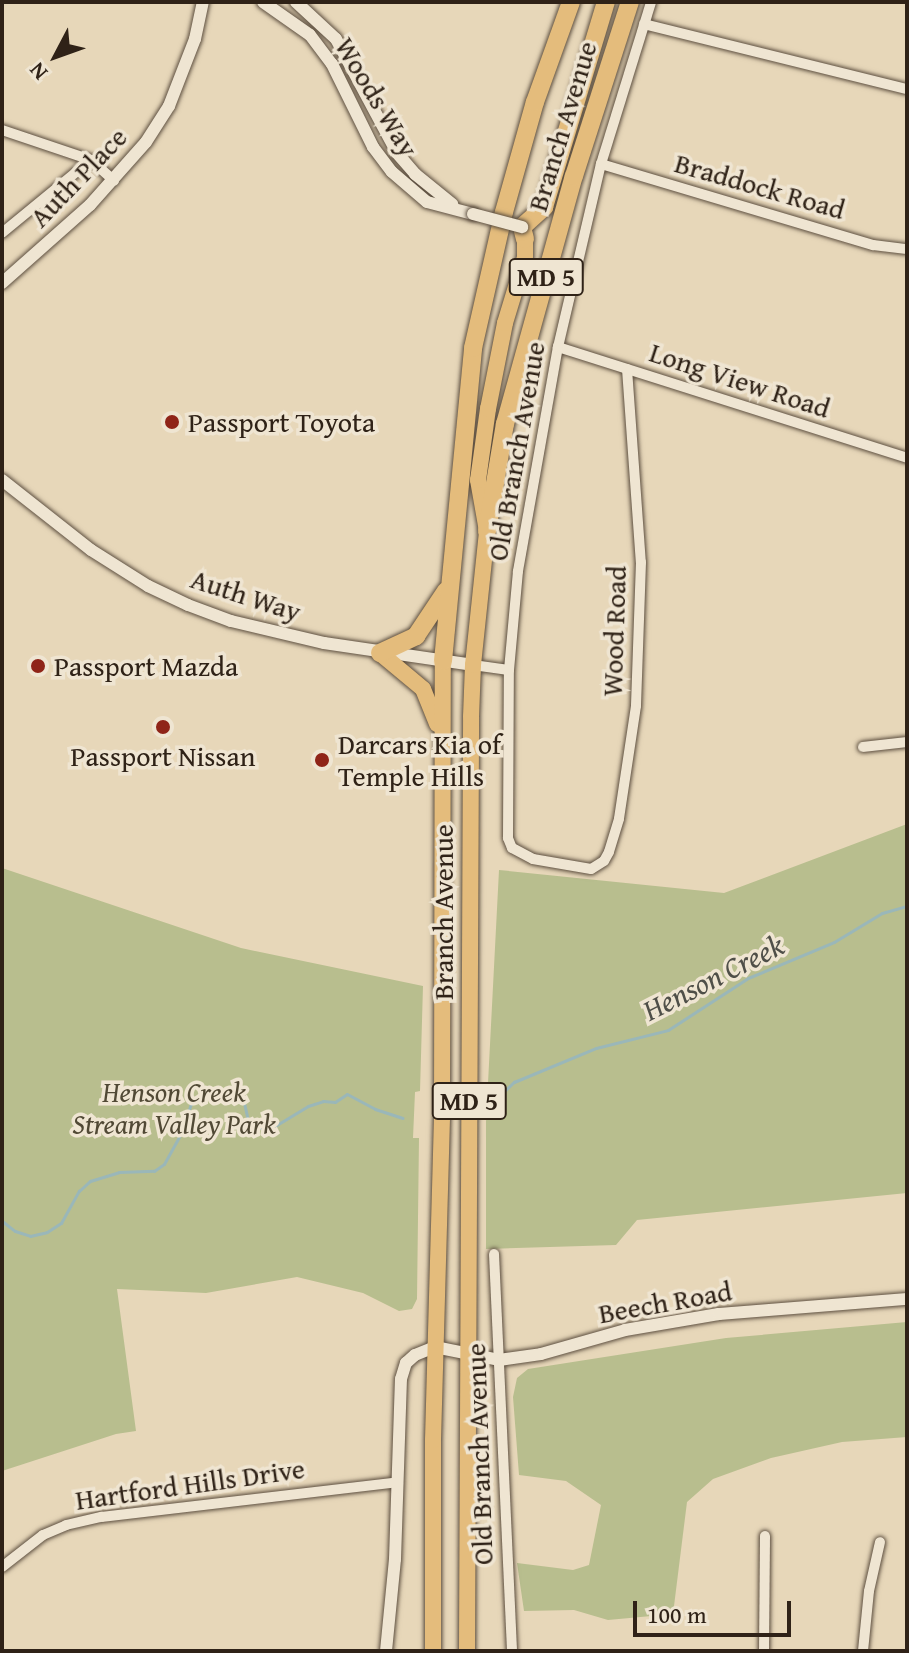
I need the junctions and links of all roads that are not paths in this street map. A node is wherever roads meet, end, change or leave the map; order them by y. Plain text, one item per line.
1 (203, 2) edge
2 (263, 2) edge
3 (296, 2) edge
4 (571, 2) edge
5 (606, 2) edge
6 (632, 2) edge
7 (651, 2) edge
8 (644, 24) junction
9 (907, 89) edge
10 (2, 130) edge
11 (91, 160) junction
12 (601, 164) junction
13 (114, 181) junction
14 (455, 206) junction
15 (2, 233) edge
16 (524, 233) junction
17 (907, 249) edge
18 (4, 277) edge
19 (558, 347) junction
20 (627, 369) junction
21 (907, 458) edge
22 (2, 480) edge
23 (487, 531) junction
24 (449, 585) junction
25 (380, 653) junction
26 (443, 661) junction
27 (473, 665) junction
28 (509, 670) junction
29 (907, 742) edge
30 (442, 743) junction
31 (863, 747) dead end
32 (533, 859) joint
33 (494, 1254) dead end
34 (907, 1299) edge
35 (435, 1347) junction
36 (468, 1355) junction
37 (499, 1360) junction
38 (398, 1482) junction
39 (765, 1536) dead end
40 (880, 1542) dead end
41 (2, 1567) edge
42 (386, 1651) edge
43 (433, 1651) edge
44 (467, 1651) edge
45 (512, 1651) edge
46 (764, 1651) edge
47 (863, 1651) edge

1 - 13 street, Auth Place
2 - 14 street, Woods Way
3 - 14 street, Woods Way
4 - 24 highway, Branch Avenue / MD 5
5 - 16 highway
6 - 23 highway, Branch Avenue / MD 5
7 - 8 street, Old Branch Avenue
8 - 9 street
8 - 12 street, Old Branch Avenue
10 - 11 street
11 - 13 street
11 - 15 street
12 - 17 street, Braddock Road
12 - 19 street, Old Branch Avenue
13 - 18 street, Auth Place
14 - 16 street, Woods Way, bridge
16 - 23 highway
19 - 20 street, Long View Road
19 - 28 street, Old Branch Avenue
20 - 21 street, Long View Road
20 - 32 street, Wood Road
22 - 25 street, Auth Way
23 - 27 highway, Branch Avenue / MD 5
24 - 25 highway
24 - 26 highway, Branch Avenue / MD 5
25 - 26 street, Auth Way
25 - 30 highway
26 - 27 street, Auth Way
26 - 30 highway, Branch Avenue / MD 5
27 - 28 street, Auth Way
27 - 36 highway, Branch Avenue / MD 5
28 - 32 street, Old Branch Avenue
29 - 31 street
30 - 35 highway, Branch Avenue / MD 5
33 - 37 street, Old Branch Avenue
34 - 37 street, Beech Road
35 - 36 street, Beech Road
35 - 38 street, Old Branch Avenue
35 - 43 highway, Branch Avenue / MD 5
36 - 37 street, Beech Road
36 - 44 highway, Branch Avenue / MD 5
37 - 45 street, Old Branch Avenue
38 - 41 street, Hartford Hills Drive
38 - 42 street, Old Branch Avenue
39 - 46 street
40 - 47 street

